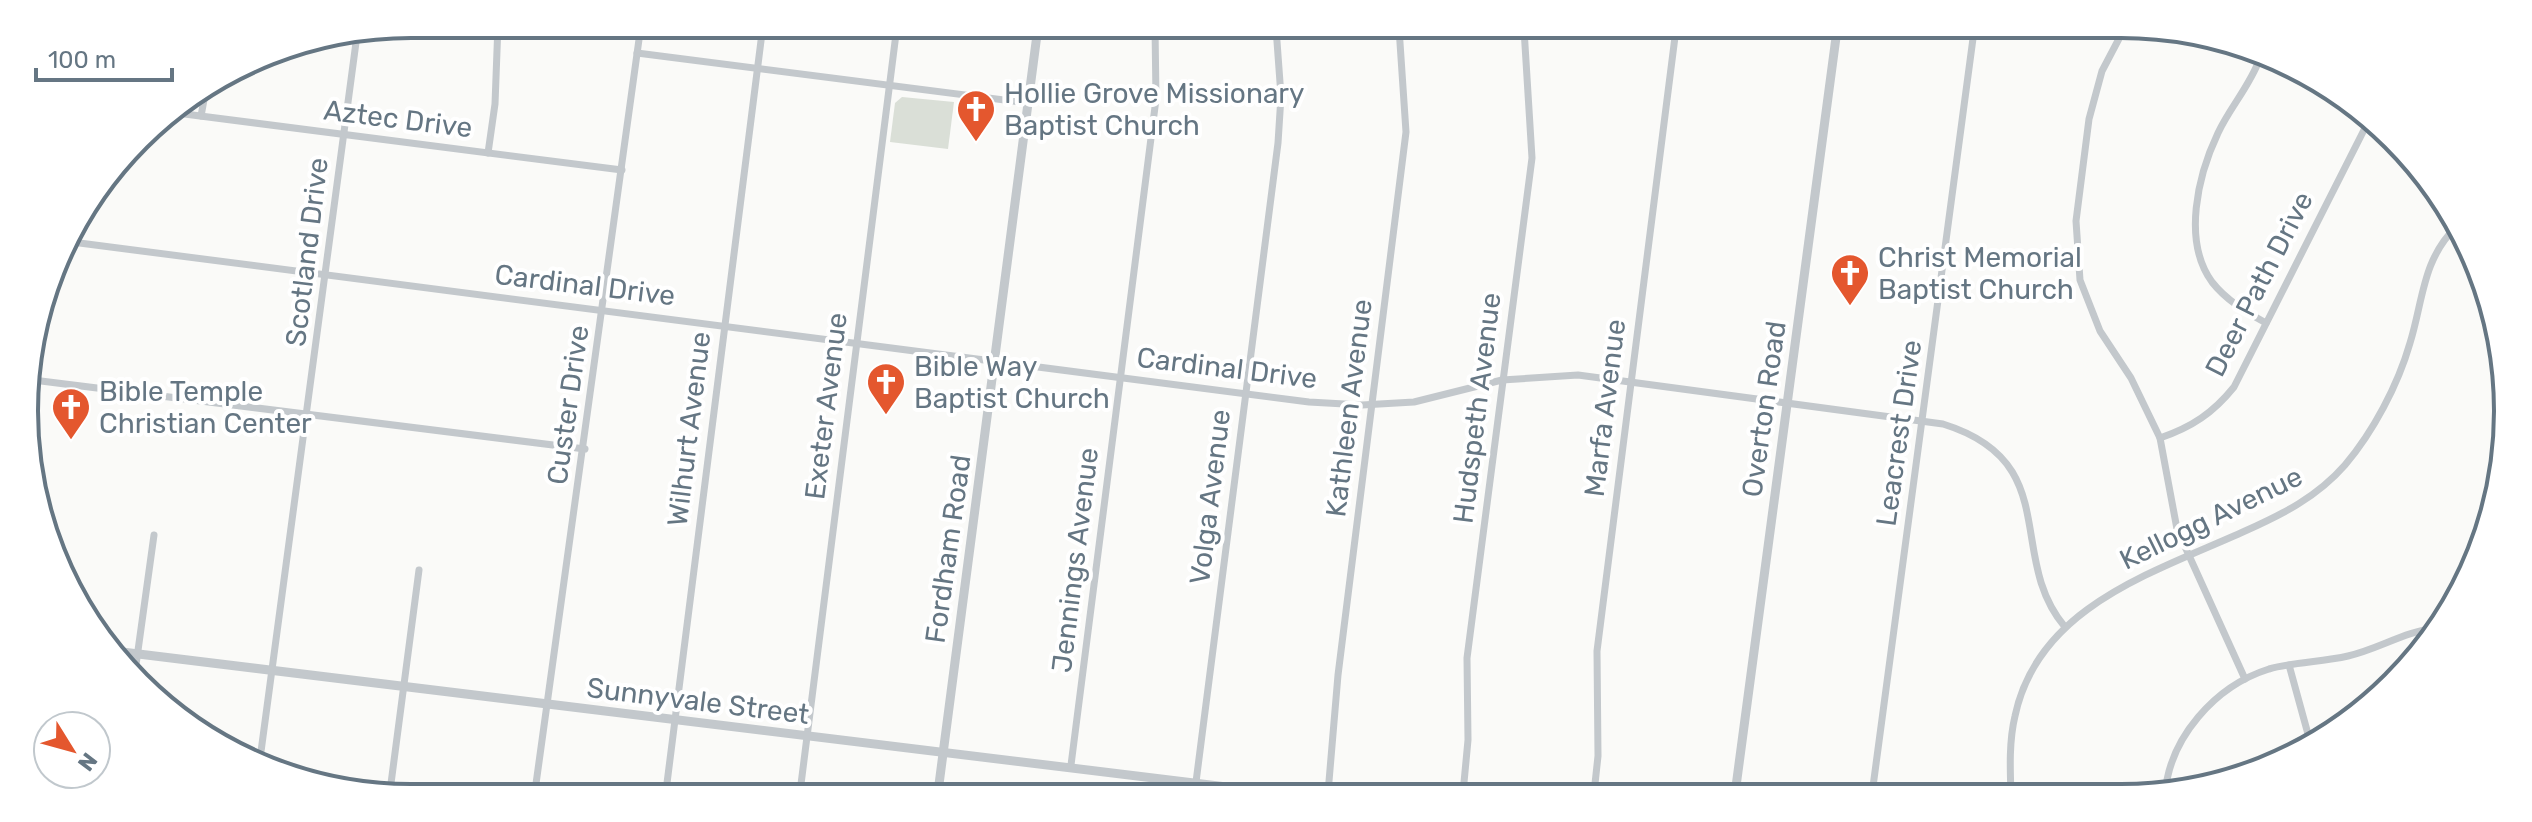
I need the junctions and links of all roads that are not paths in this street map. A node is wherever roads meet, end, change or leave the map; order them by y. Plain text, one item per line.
1 (497, 38) edge
2 (639, 38) edge
3 (762, 38) edge
4 (896, 38) edge
5 (1037, 38) edge
6 (1155, 38) edge
7 (1276, 38) edge
8 (1400, 38) edge
9 (1525, 38) edge
10 (1675, 38) edge
11 (1836, 38) edge
12 (1973, 38) edge
13 (2119, 38) edge
14 (356, 42) edge
15 (637, 53) junction
16 (2257, 64) edge
17 (758, 69) junction
18 (890, 86) junction
19 (204, 101) edge
20 (1028, 103) junction
21 (185, 114) edge
22 (201, 116) junction
23 (2365, 129) edge
24 (344, 135) junction
25 (488, 153) junction
26 (622, 170) junction
27 (2450, 235) edge
28 (78, 243) edge
29 (327, 274) junction
30 (604, 309) junction
31 (2266, 323) junction
32 (724, 325) junction
33 (856, 343) junction
34 (995, 361) junction
35 (1121, 377) junction
36 (1502, 380) junction
37 (39, 381) edge
38 (1630, 382) junction
39 (1246, 393) junction
40 (1787, 403) junction
41 (1372, 404) junction
42 (307, 414) junction
43 (1923, 421) junction
44 (2160, 438) junction
45 (585, 449) junction
46 (154, 535) dead end
47 (2189, 556) junction
48 (419, 570) dead end
49 (2065, 627) junction
50 (2422, 631) edge
51 (127, 652) edge
52 (138, 653) junction
53 (136, 663) edge
54 (2289, 665) junction
55 (272, 670) junction
56 (2245, 679) junction
57 (403, 687) junction
58 (546, 704) junction
59 (675, 720) junction
60 (2308, 734) edge
61 (808, 736) junction
62 (943, 751) junction
63 (261, 753) edge
64 (1071, 765) junction
65 (2168, 781) edge
66 (1196, 782) junction
67 (391, 783) edge
68 (536, 784) edge
69 (667, 784) edge
70 (801, 784) edge
71 (939, 784) edge
72 (1211, 784) edge
73 (1329, 784) edge
74 (1464, 784) edge
75 (1595, 784) edge
76 (1736, 784) edge
77 (1873, 784) edge
78 (2011, 784) edge

1 - 25 street
2 - 15 street, Custer Drive
3 - 17 street, Wilhurt Avenue
4 - 18 street, Exeter Avenue
5 - 20 street, Fordham Road
6 - 35 street, Jennings Avenue
7 - 39 street, Volga Avenue
8 - 41 street, Kathleen Avenue
9 - 36 street, Hudspeth Avenue
10 - 38 street, Marfa Avenue
11 - 40 street, Overton Road
12 - 43 street, Leacrest Drive
13 - 44 street
14 - 24 street, Scotland Drive
15 - 17 street
15 - 26 street, Custer Drive
16 - 31 street
17 - 18 street
17 - 32 street, Wilhurt Avenue
18 - 20 street
18 - 33 street, Exeter Avenue
19 - 22 street
20 - 34 street, Fordham Road
21 - 22 street, Aztec Drive
22 - 24 street, Aztec Drive
23 - 31 street, Deer Path Drive
24 - 25 street, Aztec Drive
24 - 29 street, Scotland Drive
25 - 26 street, Aztec Drive
26 - 30 street, Custer Drive
27 - 47 street, Kellogg Avenue
28 - 29 street, Cardinal Drive
29 - 30 street, Cardinal Drive
29 - 42 street, Scotland Drive
30 - 32 street, Cardinal Drive
30 - 45 street, Custer Drive
31 - 44 street, Deer Path Drive
32 - 33 street, Cardinal Drive
32 - 59 street, Wilhurt Avenue
33 - 34 street, Cardinal Drive
33 - 61 street, Exeter Avenue
34 - 35 street, Cardinal Drive
34 - 62 street, Fordham Road
35 - 39 street, Cardinal Drive
35 - 64 street, Jennings Avenue
36 - 38 street, Cardinal Drive
36 - 41 street, Cardinal Drive
36 - 74 street, Hudspeth Avenue
37 - 42 street
38 - 40 street, Cardinal Drive
38 - 75 street, Marfa Avenue
39 - 41 street, Cardinal Drive
39 - 66 street, Volga Avenue
40 - 43 street, Cardinal Drive
40 - 76 street, Overton Road
41 - 73 street, Kathleen Avenue
42 - 45 street
42 - 55 street, Scotland Drive
43 - 49 street, Cardinal Drive
43 - 77 street, Leacrest Drive
44 - 47 street
45 - 58 street, Custer Drive
46 - 52 street
47 - 49 street, Kellogg Avenue
47 - 56 street
48 - 57 street
49 - 78 street, Kellogg Avenue
50 - 54 street
51 - 52 street, Sunnyvale Street
52 - 53 street
52 - 55 street, Sunnyvale Street
54 - 56 street
54 - 60 street
55 - 57 street, Sunnyvale Street
55 - 63 street, Scotland Drive
56 - 65 street
57 - 58 street, Sunnyvale Street
57 - 67 street
58 - 59 street, Sunnyvale Street
58 - 68 street, Custer Drive
59 - 61 street, Sunnyvale Street
59 - 69 street, Wilhurt Avenue
61 - 62 street, Sunnyvale Street
61 - 70 street, Exeter Avenue
62 - 64 street, Sunnyvale Street
62 - 71 street, Fordham Road
64 - 66 street, Sunnyvale Street
66 - 72 street, Sunnyvale Street

